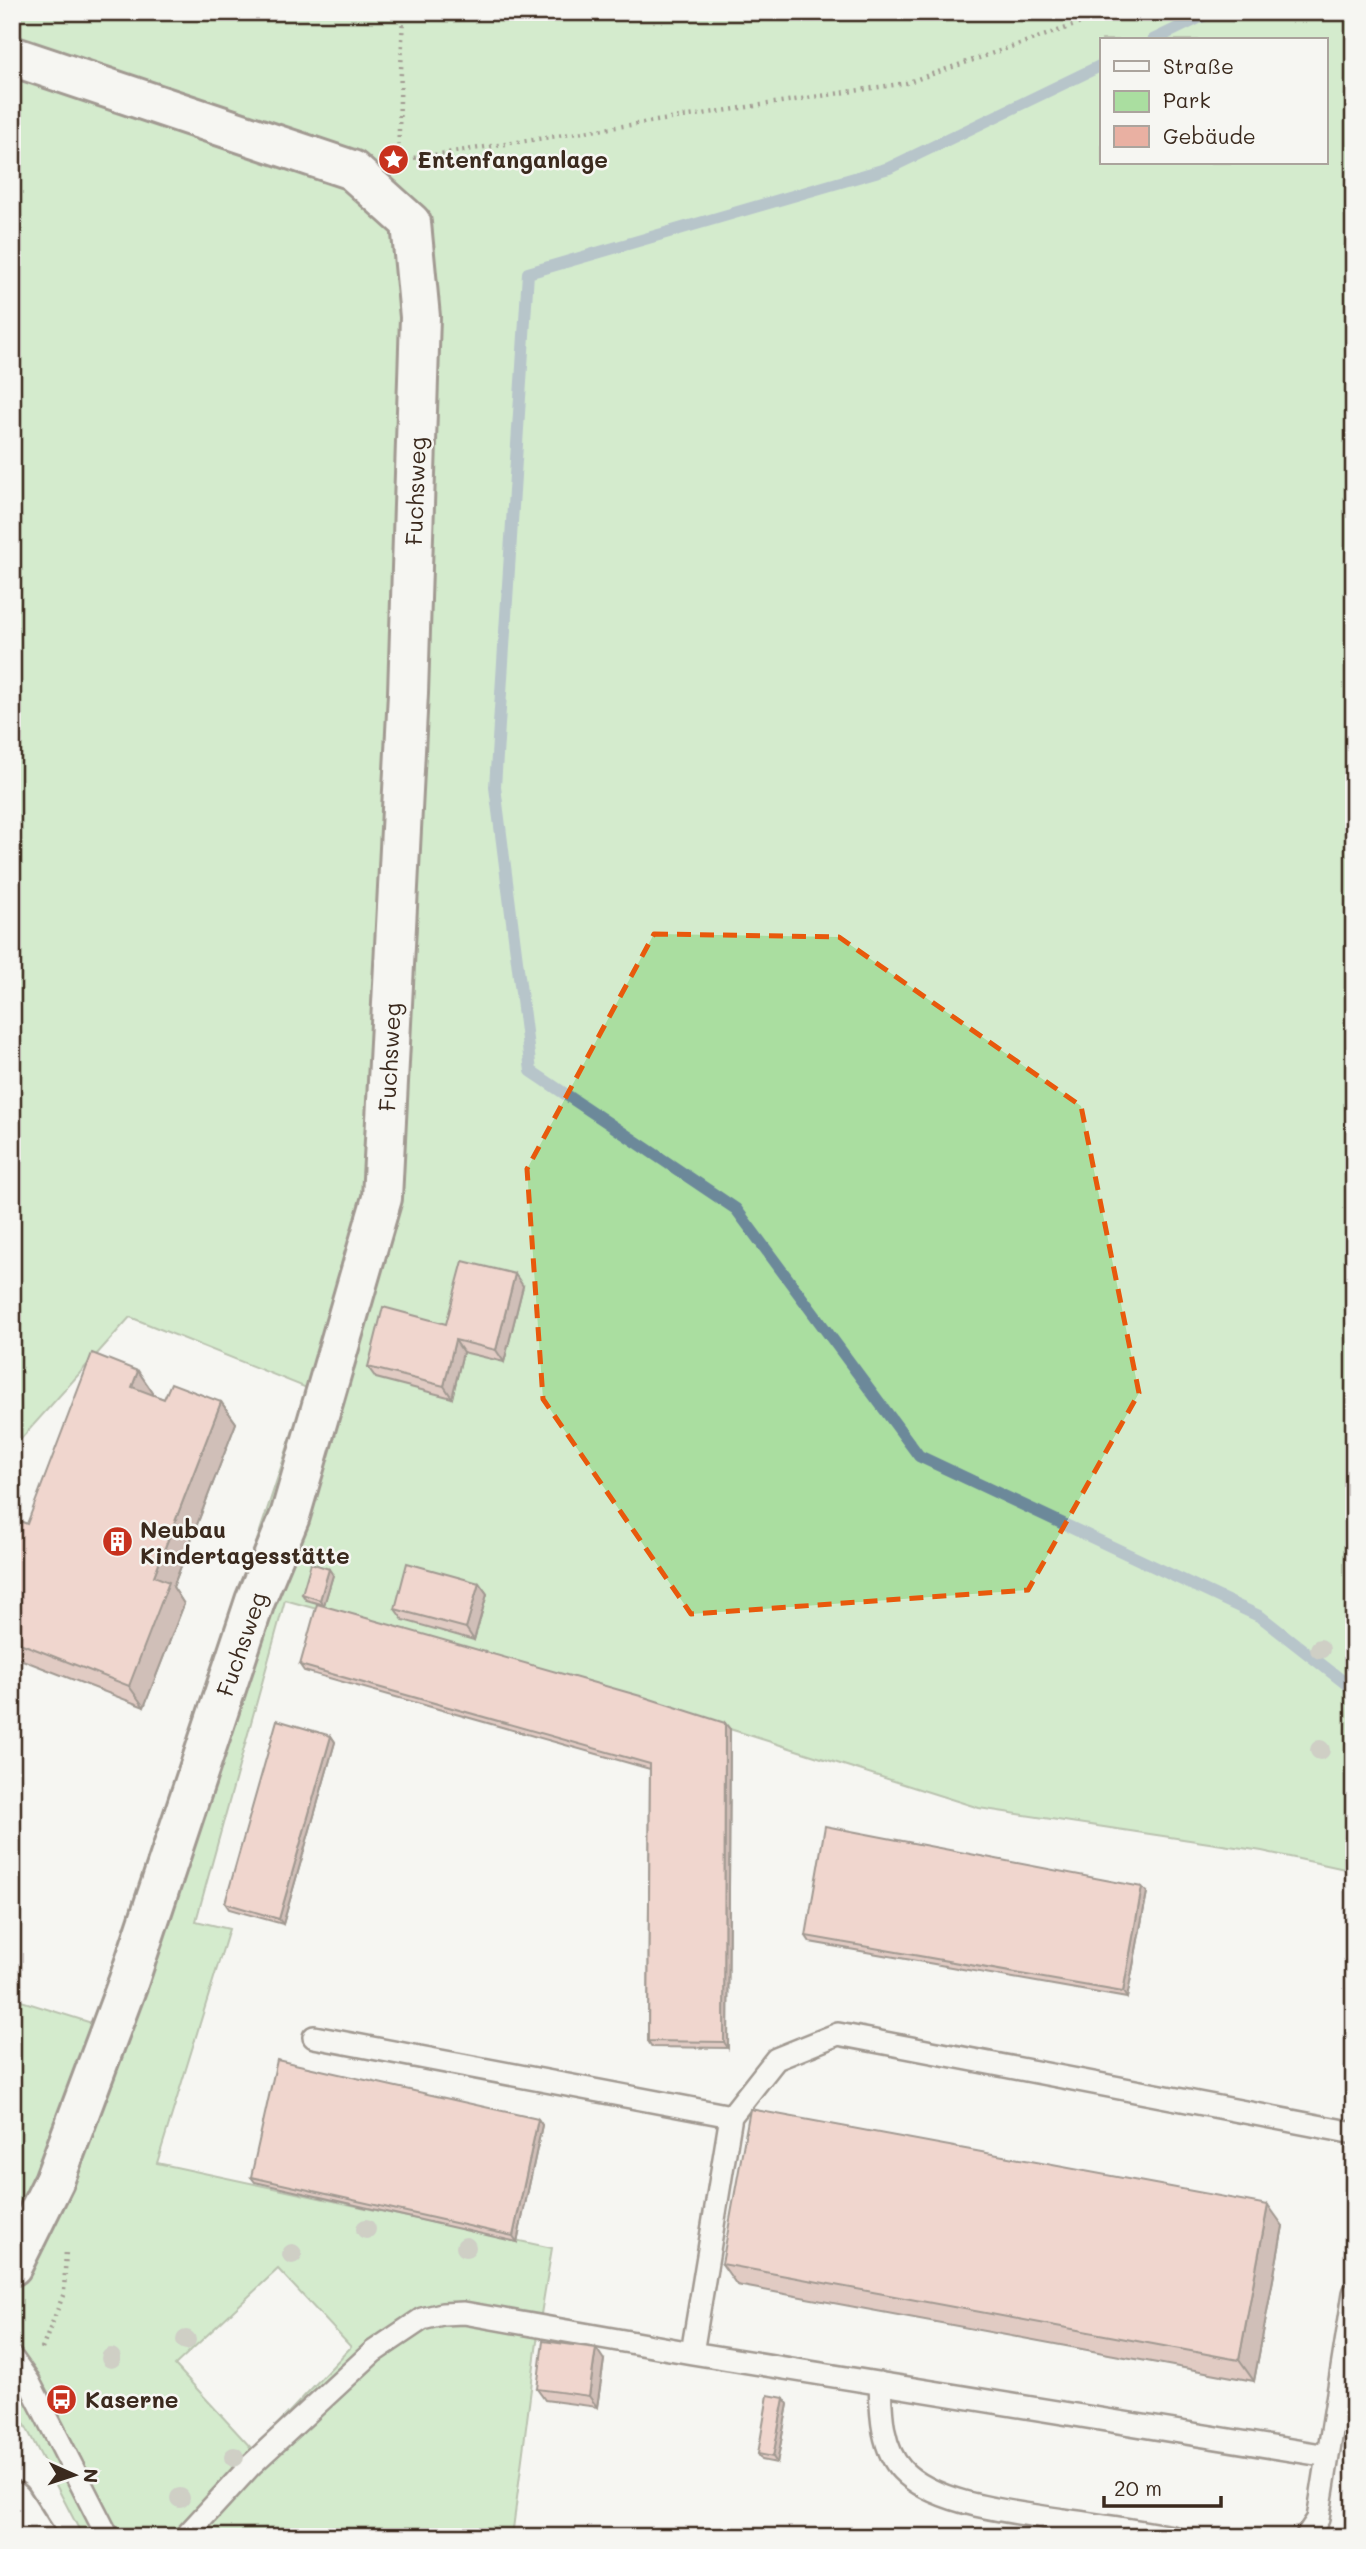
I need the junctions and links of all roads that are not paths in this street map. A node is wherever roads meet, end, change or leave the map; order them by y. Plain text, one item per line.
1 (12, 56) edge
2 (314, 2037) dead end
3 (731, 2116) junction
4 (1354, 2133) edge
5 (12, 2266) edge
6 (1354, 2293) edge
7 (692, 2353) junction
8 (12, 2358) edge
9 (880, 2384) junction
10 (1328, 2456) junction
11 (12, 2501) edge
12 (35, 2537) edge
13 (108, 2537) edge
14 (185, 2537) edge
15 (1174, 2537) edge
16 (1306, 2537) edge

1 - 5 street, Fuchsweg
2 - 3 lane
3 - 4 lane
3 - 7 lane
6 - 10 lane
7 - 9 lane
7 - 14 lane
8 - 13 lane
9 - 10 lane
9 - 15 lane
10 - 16 lane
11 - 12 street

